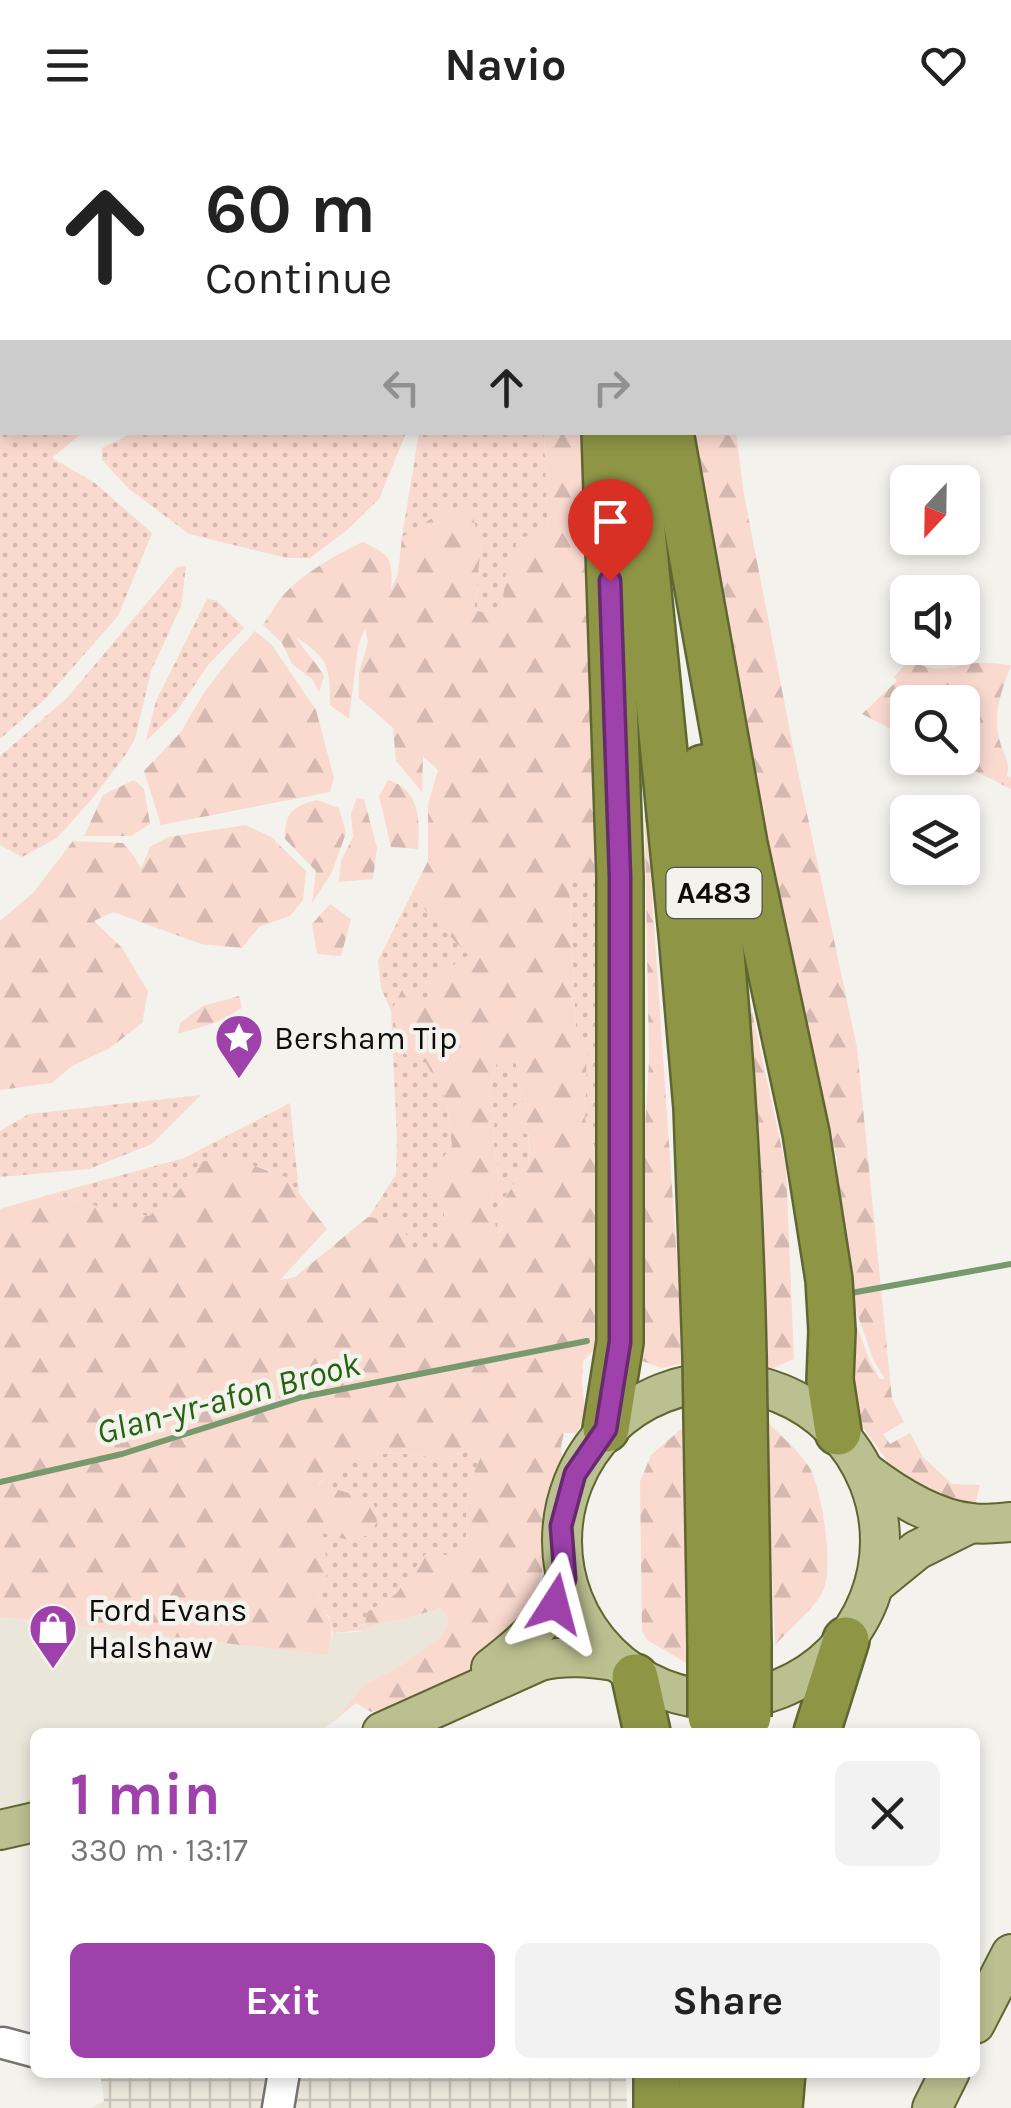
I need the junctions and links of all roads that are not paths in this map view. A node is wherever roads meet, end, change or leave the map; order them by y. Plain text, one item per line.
1 (605, 435) edge
2 (632, 435) edge
3 (669, 435) edge
4 (670, 435) edge
5 (724, 1355) junction
6 (606, 1429) junction
7 (838, 1432) junction
8 (864, 1471) junction
9 (1011, 1522) edge
10 (971, 1524) junction
11 (565, 1579) junction
12 (874, 1585) junction
13 (846, 1640) junction
14 (625, 1669) junction
15 (454, 1698) junction
16 (729, 1725) edge
17 (390, 1728) edge
18 (646, 1728) edge
19 (818, 1728) edge
20 (30, 1823) edge
21 (0, 1830) edge
22 (1011, 1954) edge
23 (980, 2014) edge
24 (1, 2039) edge
25 (30, 2050) edge
26 (283, 2078) edge
27 (656, 2078) edge
28 (702, 2078) edge
29 (740, 2078) edge
30 (781, 2078) edge
31 (947, 2078) edge
32 (278, 2108) edge
33 (657, 2108) edge
34 (700, 2108) edge
35 (738, 2108) edge
36 (778, 2108) edge
37 (932, 2108) edge

1 - 6 highway
2 - 5 highway, A483
3 - 5 highway, A483
4 - 7 highway
5 - 16 highway, A483, bridge
6 - 7 main road
6 - 11 main road
7 - 8 main road
8 - 10 main road
8 - 12 main road
9 - 10 main road
10 - 12 main road
11 - 14 main road
11 - 15 main road
12 - 13 main road
13 - 14 main road
13 - 19 highway
14 - 15 main road
14 - 18 highway
15 - 17 main road
20 - 21 main road
22 - 23 main road
24 - 25 street
26 - 32 street
27 - 33 highway
28 - 34 highway
29 - 35 highway
30 - 36 highway
31 - 37 main road

